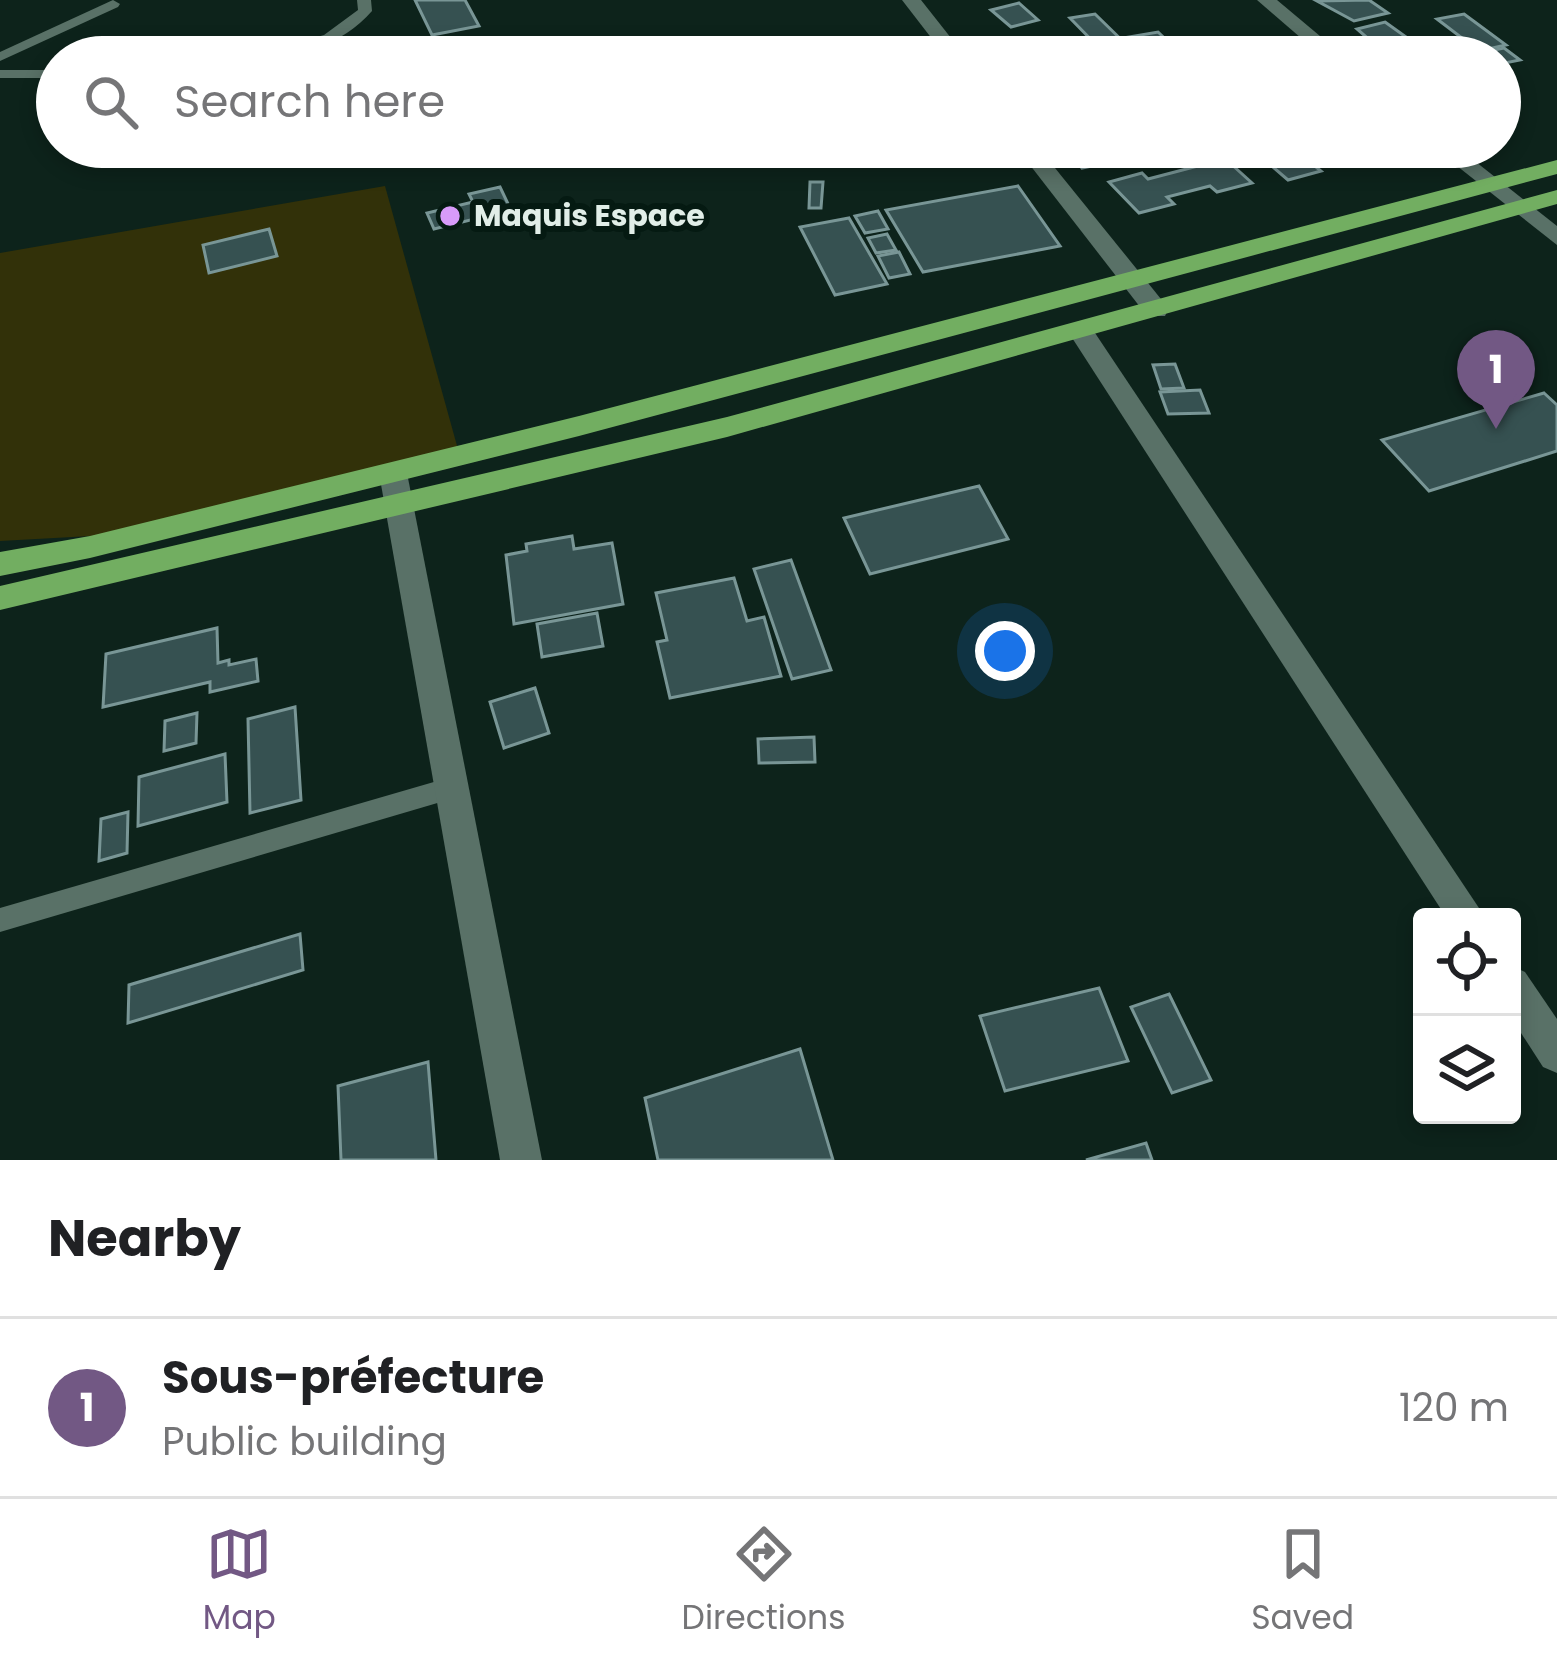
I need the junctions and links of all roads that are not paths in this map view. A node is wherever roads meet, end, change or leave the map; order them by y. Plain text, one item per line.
1 (364, 0) edge
2 (911, 0) edge
3 (1266, 0) edge
4 (113, 4) dead end
5 (45, 36) edge
6 (335, 36) edge
7 (939, 36) edge
8 (1310, 36) edge
9 (36, 40) edge
10 (0, 57) edge
11 (0, 74) edge
12 (36, 74) edge
13 (1557, 167) edge
14 (1044, 168) edge
15 (1469, 168) edge
16 (1490, 185) junction
17 (1557, 197) edge
18 (1518, 208) junction
19 (1557, 238) edge
20 (1134, 282) junction
21 (1156, 310) junction
22 (1080, 331) junction
23 (397, 489) junction
24 (0, 564) edge
25 (0, 598) edge
26 (451, 788) junction
27 (1461, 908) edge
28 (0, 920) edge
29 (1521, 999) edge
30 (1557, 1053) edge
31 (521, 1160) edge

1 - 6 lane
2 - 7 street
3 - 8 street
4 - 5 lane
9 - 10 lane
11 - 12 lane
13 - 16 main road
14 - 20 street
15 - 16 street
16 - 18 street
16 - 20 main road
17 - 18 main road
18 - 19 street
18 - 21 main road
20 - 21 street
20 - 23 main road
21 - 22 main road
22 - 23 main road
22 - 27 street
23 - 24 main road
23 - 25 main road
23 - 26 street
26 - 28 lane
26 - 31 street
29 - 30 street

